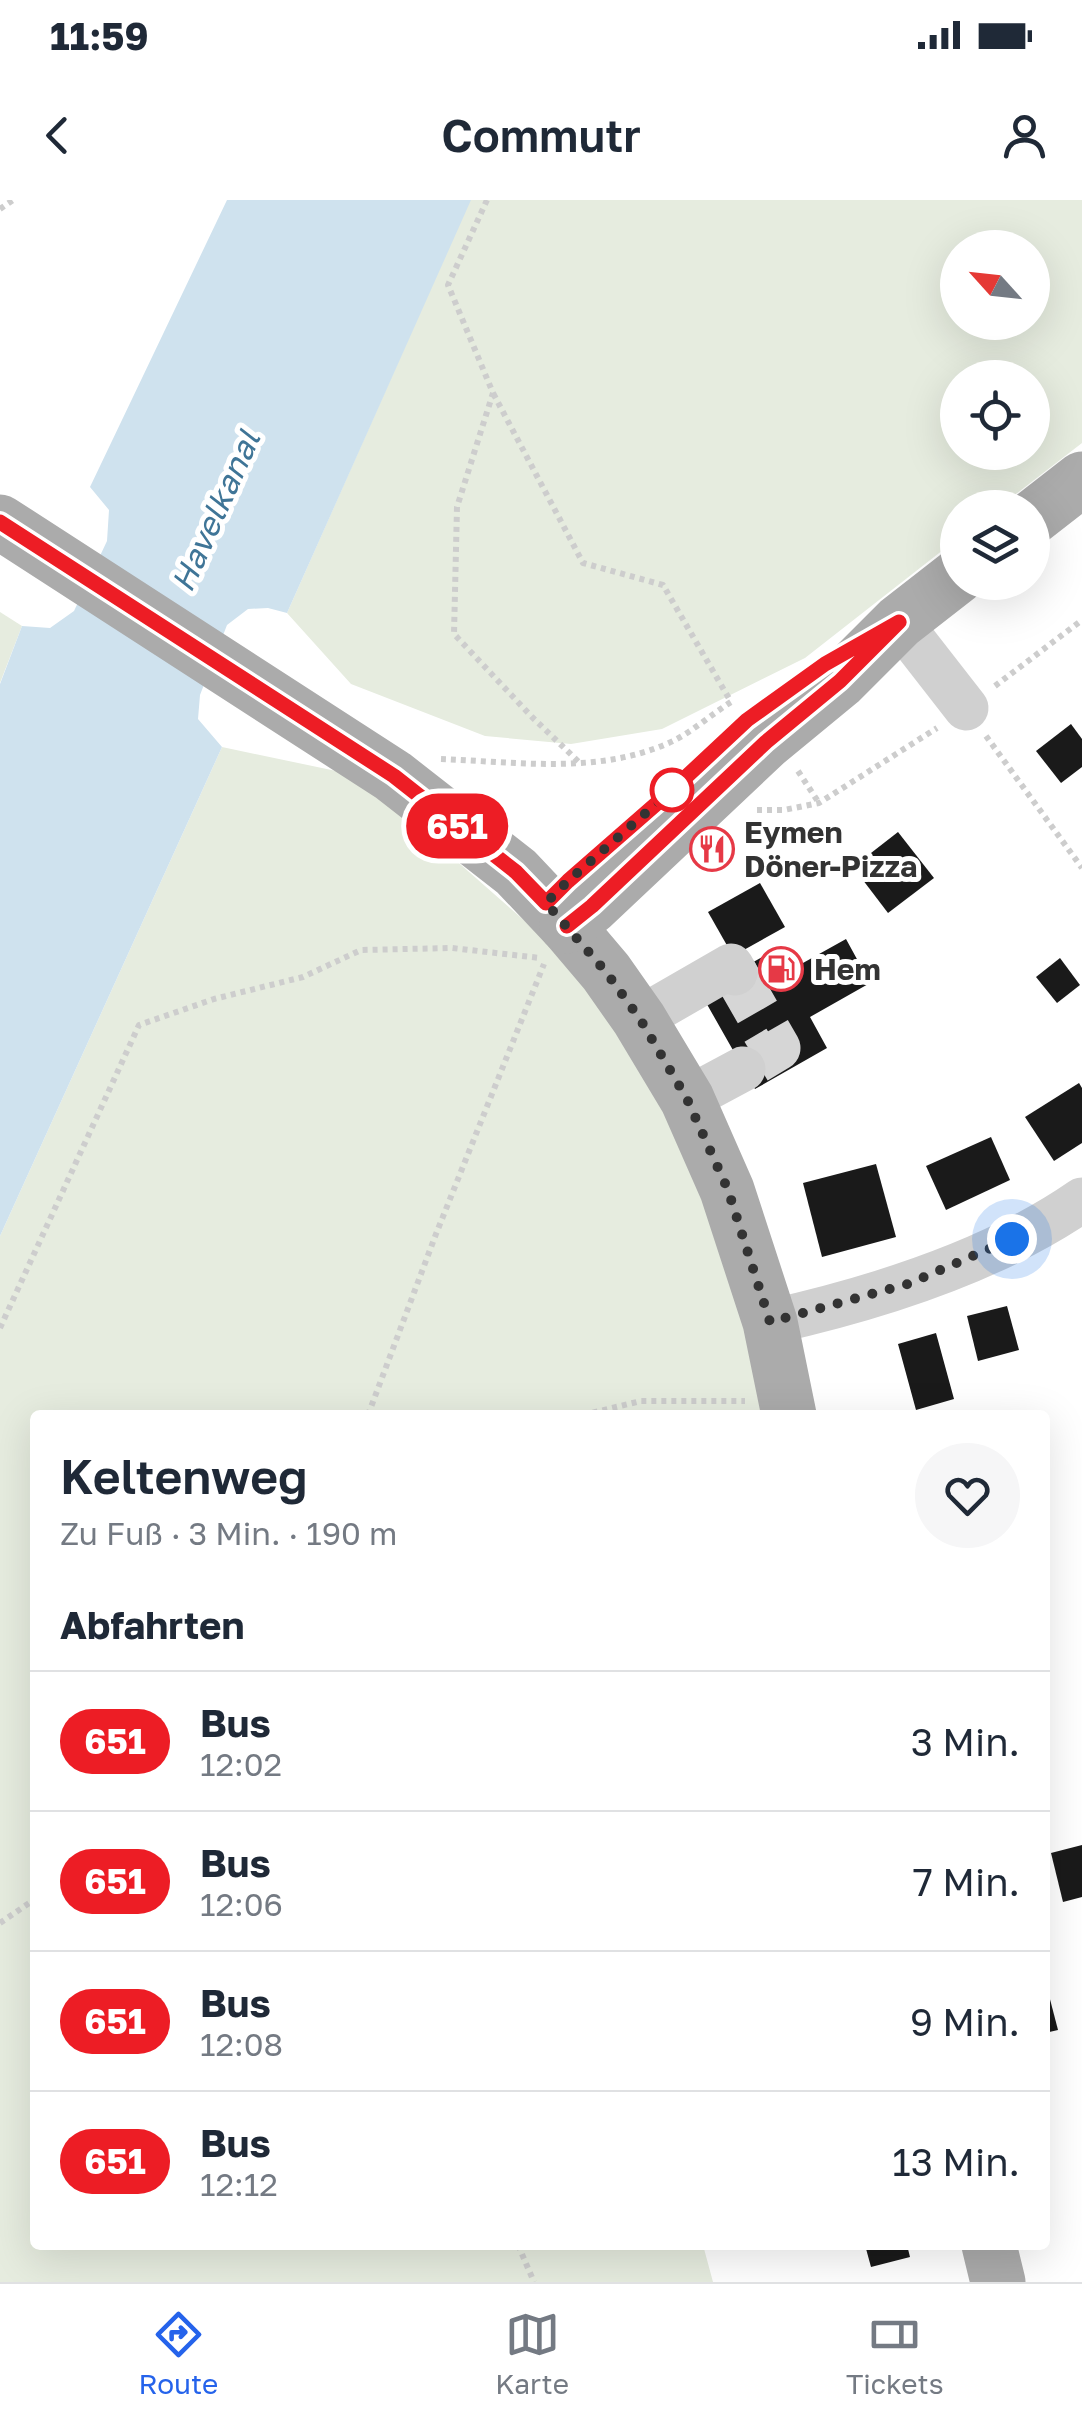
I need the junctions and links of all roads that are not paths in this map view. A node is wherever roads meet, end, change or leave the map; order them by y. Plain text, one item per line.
1 (1082, 479) edge
2 (1050, 504) edge
3 (0, 522) edge
4 (940, 590) edge
5 (899, 622) junction
6 (966, 708) road end
7 (553, 929) junction
8 (735, 972) dead end
9 (640, 1019) junction
10 (743, 1069) tunnel mouth
11 (687, 1099) junction
12 (1082, 1200) edge
13 (770, 1322) junction
14 (787, 1408) edge
15 (990, 2250) edge
16 (998, 2282) edge

1 - 2 main road
3 - 7 main road
4 - 5 main road
5 - 6 street
5 - 7 main road
7 - 9 main road
8 - 9 street
9 - 11 main road
10 - 11 street
11 - 13 main road
12 - 13 street
13 - 14 main road
15 - 16 main road

